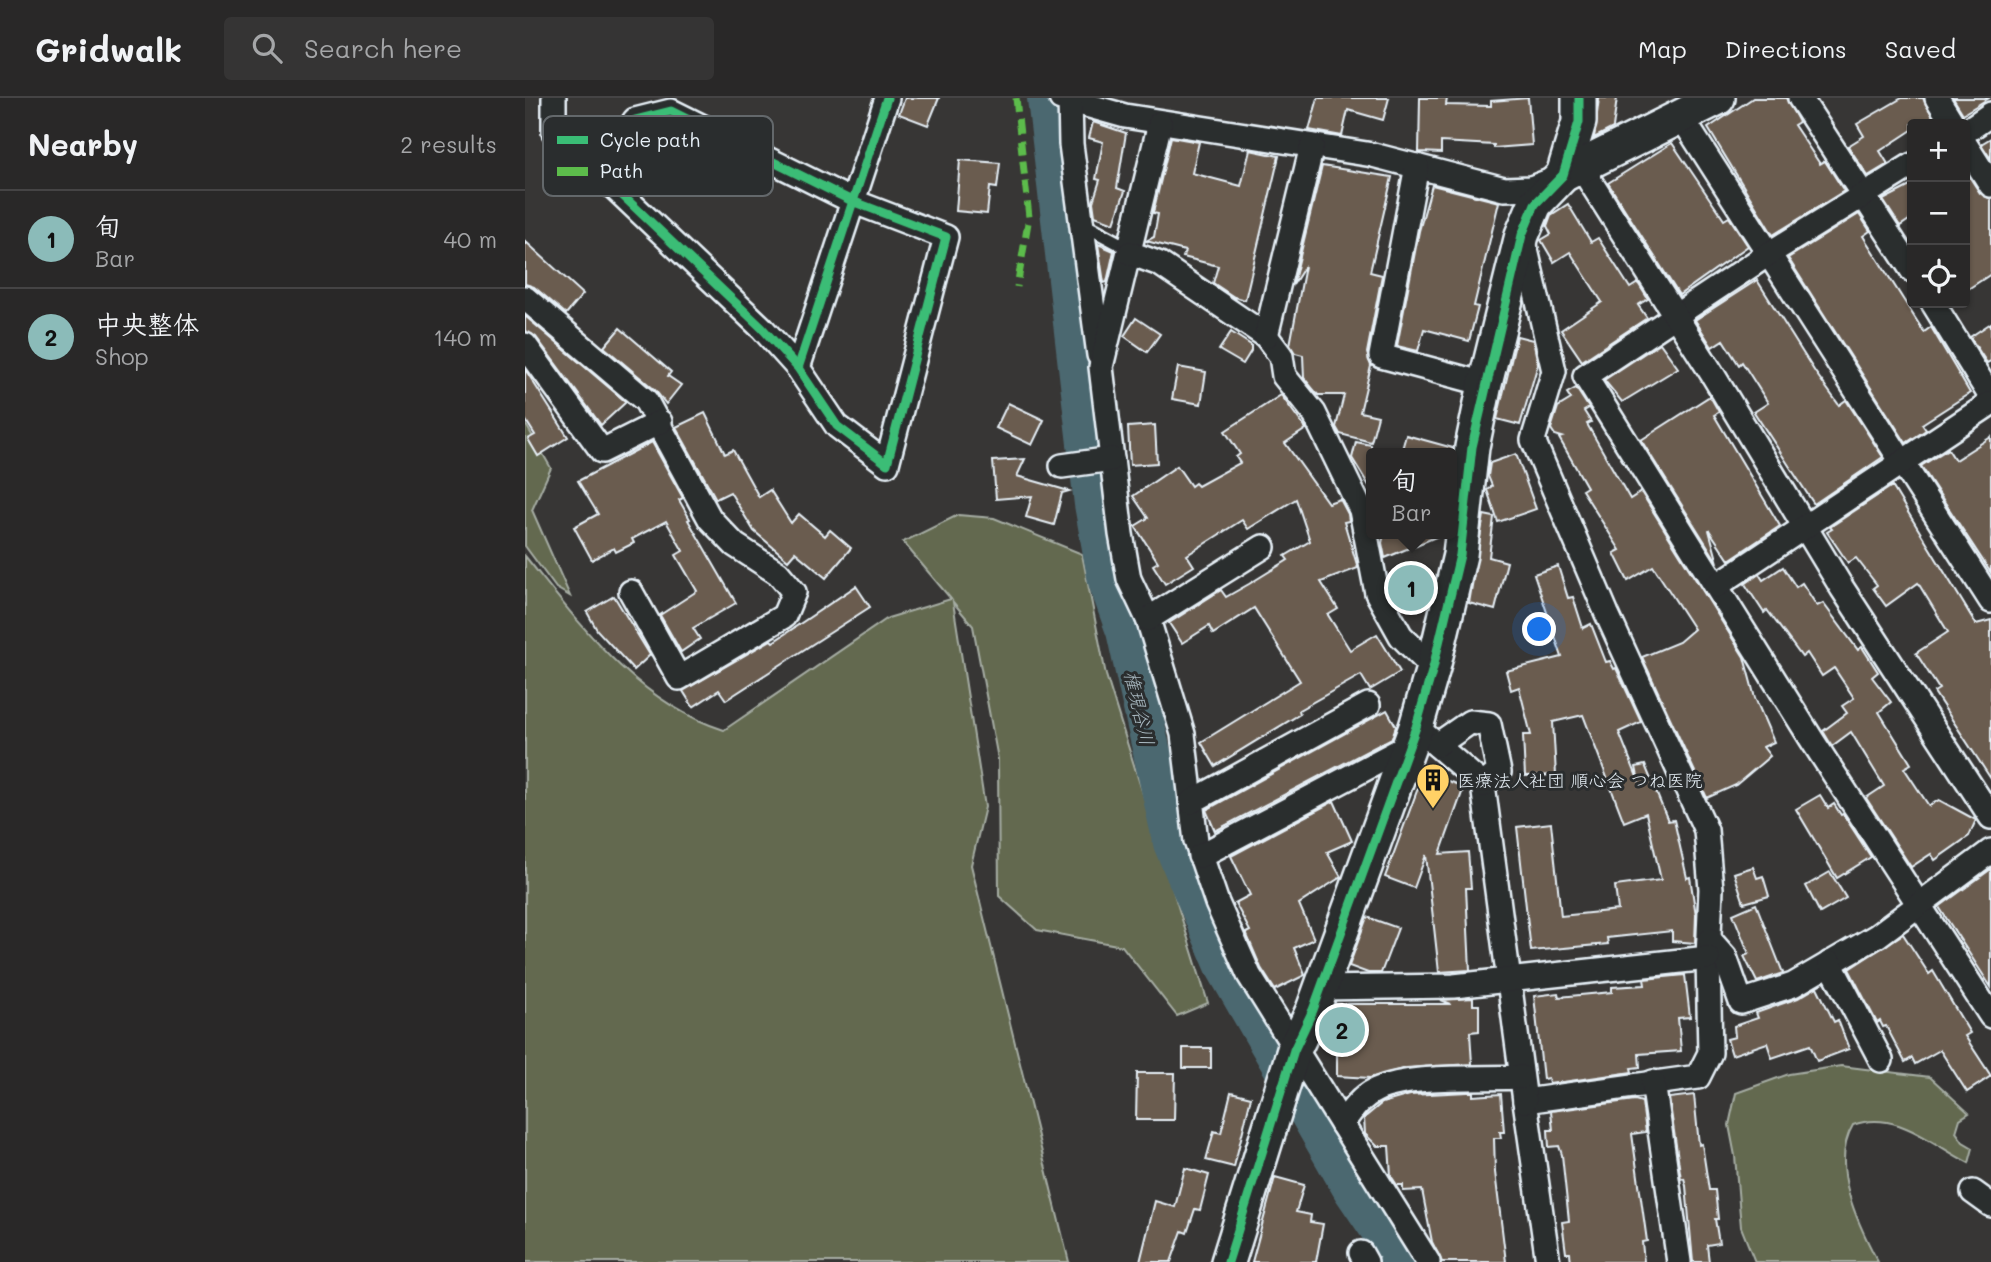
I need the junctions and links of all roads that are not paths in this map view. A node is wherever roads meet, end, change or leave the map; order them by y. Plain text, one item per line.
1 (554, 98) edge
2 (887, 98) edge
3 (1579, 98) edge
4 (1800, 98) edge
5 (1937, 98) edge
6 (1067, 99) edge
7 (1705, 104) edge
8 (1991, 114) edge
9 (554, 116) edge
10 (651, 116) edge
11 (681, 116) edge
12 (1950, 119) edge
13 (1160, 123) junction
14 (1970, 129) edge
15 (1312, 146) junction
16 (1970, 152) edge
17 (773, 162) edge
18 (1417, 166) junction
19 (1907, 168) edge
20 (1572, 171) junction
21 (1991, 186) edge
22 (1865, 194) junction
23 (623, 196) edge
24 (852, 201) junction
25 (1080, 223) junction
26 (1523, 235) junction
27 (1130, 253) junction
28 (1770, 253) junction
29 (1907, 262) edge
30 (525, 298) edge
31 (1936, 308) edge
32 (1676, 318) junction
33 (1266, 336) junction
34 (525, 345) edge
35 (1101, 367) junction
36 (798, 368) junction
37 (1485, 384) junction
38 (1991, 397) edge
39 (1991, 403) edge
40 (660, 422) junction
41 (1112, 458) junction
42 (1902, 464) junction
43 (1062, 466) dead end
44 (1805, 526) junction
45 (1366, 536) edge
46 (1367, 539) edge
47 (1263, 548) dead end
48 (1716, 586) junction
49 (631, 592) dead end
50 (1991, 601) edge
51 (1149, 619) junction
52 (1433, 668) junction
53 (1368, 705) dead end
54 (1420, 739) junction
55 (1483, 785) junction
56 (1191, 802) junction
57 (1991, 817) edge
58 (1991, 851) edge
59 (1200, 856) junction
60 (1919, 904) junction
61 (1709, 949) junction
62 (1829, 963) junction
63 (1508, 980) junction
64 (1320, 988) junction
65 (1991, 1016) edge
66 (1294, 1050) junction
67 (1881, 1060) dead end
68 (1521, 1077) junction
69 (1653, 1082) junction
70 (1525, 1101) junction
71 (1342, 1124) junction
72 (1228, 1262) edge
73 (1427, 1262) edge
74 (1549, 1262) edge
75 (1679, 1262) edge

1 - 9 street
2 - 24 street
3 - 20 street
4 - 22 street
5 - 12 street
6 - 13 street
6 - 25 street
7 - 20 street
7 - 28 street
8 - 14 street
10 - 11 street
13 - 15 street
13 - 27 street
15 - 18 street
15 - 33 street
16 - 21 street
17 - 24 street
18 - 20 street
18 - 37 street
19 - 22 street
20 - 26 street
20 - 32 street
22 - 28 street
22 - 29 street
23 - 36 street
24 - 36 street
24 - 36 street
25 - 27 lane
25 - 35 street
26 - 37 street
26 - 61 street
27 - 33 street
27 - 35 street
28 - 32 street
28 - 42 street
30 - 40 street
31 - 38 street
32 - 44 street
32 - 48 street
33 - 45 street
34 - 40 street
35 - 41 street
37 - 52 street
39 - 42 street
40 - 49 street
41 - 43 street
41 - 51 street
42 - 44 street
42 - 50 street
44 - 48 street
44 - 57 street
46 - 52 street
47 - 51 street
48 - 60 street
51 - 56 street
52 - 54 street
53 - 56 street
54 - 55 street
54 - 55 street
54 - 59 street
54 - 64 street
55 - 63 street
56 - 59 street
58 - 60 street
59 - 66 street
60 - 62 street
60 - 65 street
61 - 62 street
61 - 63 street
61 - 69 street
62 - 67 street
63 - 64 street
63 - 68 street
64 - 66 street
66 - 71 street
66 - 72 street
68 - 70 street
68 - 71 street
69 - 70 street
69 - 75 street
70 - 74 street
71 - 73 street

